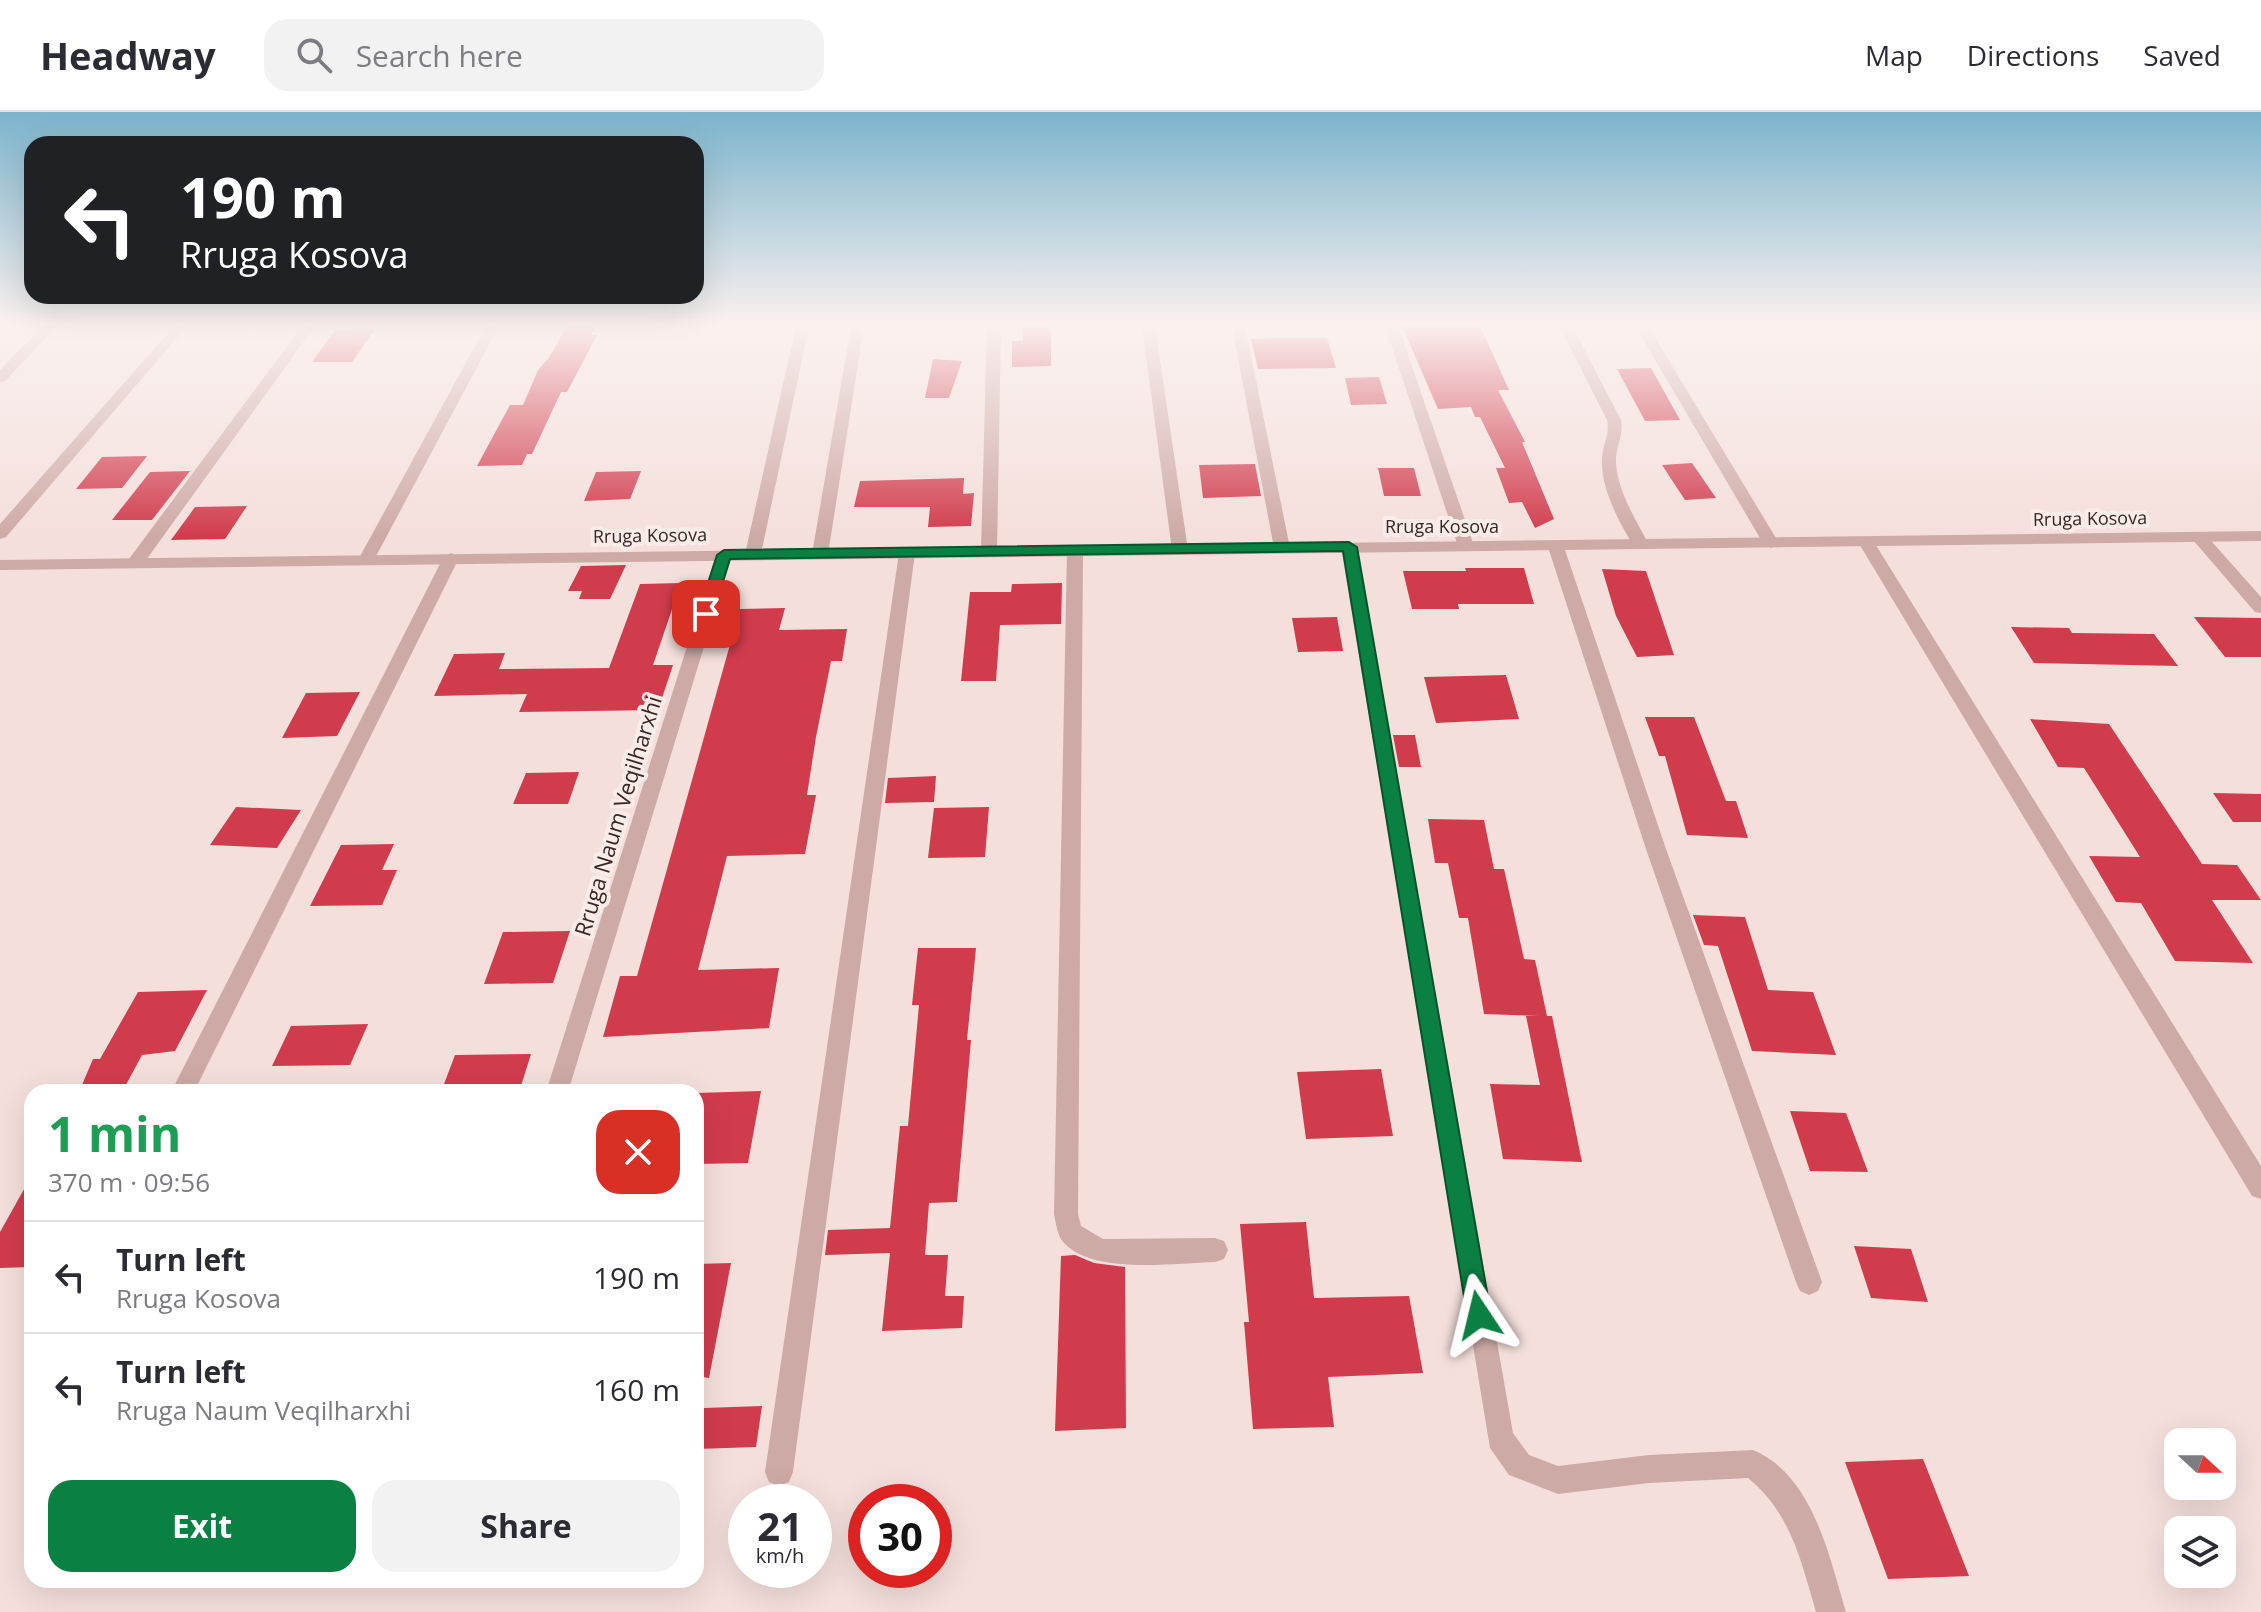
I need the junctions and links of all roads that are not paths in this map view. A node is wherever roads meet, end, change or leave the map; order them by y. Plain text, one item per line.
1 (120, 396) edge
2 (258, 396) edge
3 (455, 396) edge
4 (788, 396) edge
5 (846, 396) edge
6 (992, 396) edge
7 (1158, 396) edge
8 (1252, 396) edge
9 (1415, 396) edge
10 (1601, 396) edge
11 (1683, 396) edge
12 (0, 534) edge
13 (2261, 536) edge
14 (2199, 537) junction
15 (1866, 542) junction
16 (1771, 543) junction
17 (1641, 545) junction
18 (1466, 546) junction
19 (1349, 547) junction
20 (1556, 547) junction
21 (1282, 548) junction
22 (1075, 550) junction
23 (1180, 550) junction
24 (989, 551) junction
25 (907, 553) junction
26 (753, 554) junction
27 (820, 554) junction
28 (724, 555) junction
29 (451, 558) junction
30 (366, 560) junction
31 (135, 563) junction
32 (0, 565) edge
33 (2261, 608) edge
34 (186, 1084) edge
35 (559, 1084) edge
36 (2261, 1188) edge
37 (1215, 1250) dead end
38 (1809, 1282) dead end
39 (779, 1472) dead end
40 (1831, 1612) edge

1 - 12 street
2 - 31 street
3 - 30 street
4 - 26 street
5 - 27 street
6 - 24 street
7 - 23 street
8 - 21 street
9 - 18 street
10 - 17 street
11 - 16 street
13 - 14 street, Rruga Kosova
14 - 15 street, Rruga Kosova
14 - 33 street
15 - 16 street, Rruga Kosova
15 - 36 street
16 - 17 street, Rruga Kosova
17 - 20 street, Rruga Kosova
18 - 19 street, Rruga Kosova
18 - 20 street, Rruga Kosova
19 - 21 street, Rruga Kosova
19 - 40 street
20 - 38 street
21 - 23 street, Rruga Kosova
22 - 23 street, Rruga Kosova
22 - 24 street, Rruga Kosova
22 - 37 street
24 - 25 street, Rruga Kosova
25 - 27 street, Rruga Kosova
25 - 39 street
26 - 27 street, Rruga Kosova
26 - 28 street, Rruga Kosova
28 - 29 street, Rruga Kosova
28 - 35 street, Rruga Naum Veqilharxhi
29 - 30 street, Rruga Kosova
29 - 34 street
30 - 31 street, Rruga Kosova
31 - 32 street, Rruga Kosova

